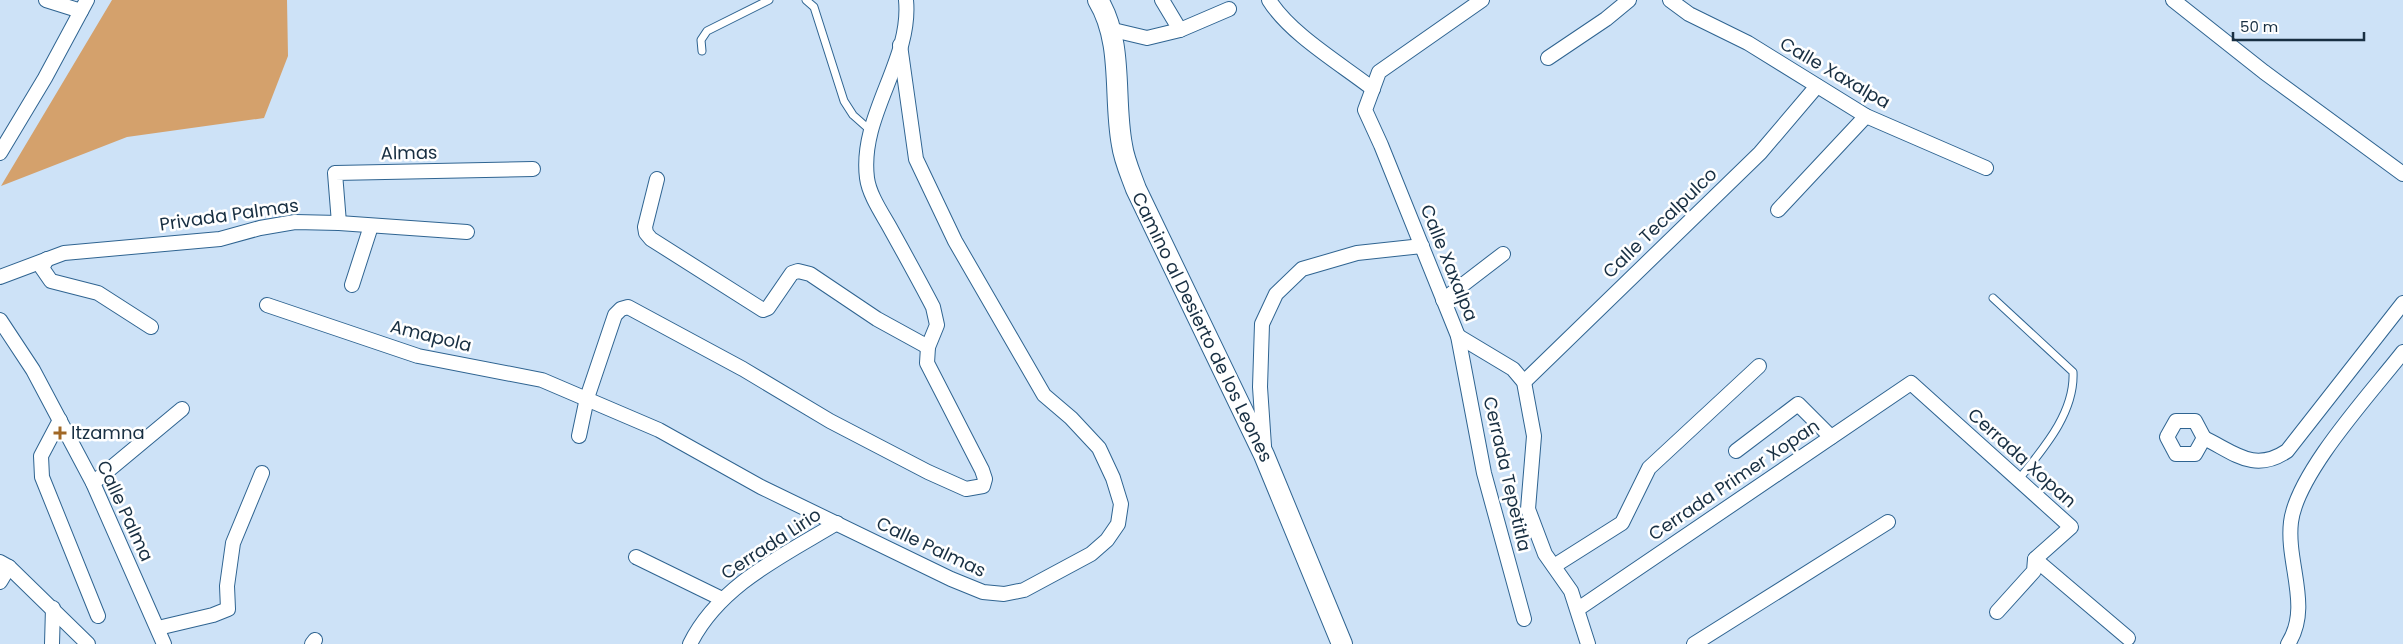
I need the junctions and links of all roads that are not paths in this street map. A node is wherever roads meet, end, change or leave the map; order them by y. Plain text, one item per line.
1 (46, 0) edge
2 (769, 0) edge
3 (806, 0) edge
4 (906, 0) edge
5 (1098, 0) edge
6 (1162, 0) edge
7 (1269, 0) edge
8 (1482, 0) edge
9 (1629, 0) edge
10 (1670, 0) edge
11 (2173, 0) edge
12 (84, 6) edge
13 (1229, 9) dead end
14 (1109, 28) junction
15 (1180, 30) junction
16 (900, 45) junction
17 (702, 51) dead end
18 (1548, 58) dead end
19 (1818, 86) junction
20 (1373, 89) junction
21 (1866, 116) junction
22 (872, 132) junction
23 (0, 153) edge
24 (1986, 168) dead end
25 (532, 169) dead end
26 (2403, 174) edge
27 (657, 179) dead end
28 (1778, 210) dead end
29 (339, 223) junction
30 (371, 226) junction
31 (467, 232) dead end
32 (1422, 246) junction
33 (1503, 254) dead end
34 (47, 259) junction
35 (0, 277) edge
36 (352, 285) dead end
37 (1993, 298) dead end
38 (1443, 300) junction
39 (2403, 303) edge
40 (267, 305) dead end
41 (0, 320) edge
42 (151, 327) dead end
43 (1458, 336) junction
44 (928, 347) junction
45 (2403, 352) edge
46 (1758, 366) dead end
47 (1524, 382) junction
48 (1911, 383) joint
49 (587, 398) junction
50 (182, 409) dead end
51 (60, 420) junction
52 (580, 436) dead end
53 (1831, 437) junction
54 (2204, 438) dead end
55 (1736, 450) dead end
56 (1264, 455) junction
57 (262, 473) dead end
58 (2019, 479) junction
59 (93, 483) junction
60 (1888, 522) dead end
61 (837, 523) junction
62 (636, 557) dead end
63 (2035, 559) junction
64 (4, 564) edge
65 (1554, 566) junction
66 (0, 582) edge
67 (722, 599) junction
68 (53, 608) junction
69 (1578, 609) junction
70 (1997, 612) dead end
71 (98, 616) dead end
72 (1524, 619) dead end
73 (158, 628) junction
74 (2128, 638) dead end
75 (52, 644) edge
76 (88, 644) edge
77 (164, 644) edge
78 (690, 644) edge
79 (1342, 644) edge
80 (1588, 644) edge
81 (1694, 644) edge
82 (2288, 644) edge

1 - 12 street
2 - 17 lane
3 - 22 lane
4 - 16 street, Calle Palmas
5 - 14 main road, Camino al Desierto de los Leones
6 - 15 street
7 - 20 street
8 - 20 street, Calle Xaxalpa
9 - 18 street
10 - 19 street, Calle Xaxalpa
11 - 26 street
12 - 23 street
13 - 15 street
14 - 15 street
14 - 56 main road, Camino al Desierto de los Leones
16 - 22 street, Calle Palmas
16 - 61 street, Calle Palmas
19 - 21 street, Calle Xaxalpa
19 - 47 street, Calle Tecalpulco
20 - 32 street, Calle Xaxalpa
21 - 24 street, Calle Xaxalpa
21 - 28 street
22 - 44 street, Calle Palmas
25 - 29 street, Almas
27 - 44 street
29 - 30 street, Privada Palmas
29 - 34 street, Privada Palmas
30 - 31 street, Privada Palmas
30 - 36 street
32 - 38 street, Calle Xaxalpa
32 - 56 street
33 - 38 street
34 - 35 street, Privada Palmas
34 - 42 street
37 - 58 lane
38 - 43 street, Calle Xaxalpa
39 - 54 street
40 - 49 street, Amapola
41 - 51 street, Calle Palma
43 - 47 street, Calle Xaxalpa
43 - 72 street, Cerrada Tepetitla
44 - 49 street, Calle Palmas
45 - 82 street
46 - 65 street
47 - 65 street
48 - 53 street, Cerrada Primer Xopan
48 - 58 street, Cerrada Xopan
49 - 52 street, Calle Palmas
49 - 61 street, Calle Palmas
50 - 59 street
51 - 59 street, Calle Palma
51 - 71 street
53 - 55 street
53 - 69 street, Cerrada Primer Xopan
56 - 79 main road, Camino al Desierto de los Leones
57 - 73 street
58 - 63 street, Cerrada Xopan
59 - 73 street, Calle Palma
60 - 81 street
61 - 67 street, Cerrada Lirio
62 - 67 street
63 - 70 street
63 - 74 street
64 - 66 street
64 - 68 street
65 - 69 street
67 - 78 street, Cerrada Lirio
68 - 75 street
68 - 76 street
69 - 80 street
73 - 77 street, Calle Palma

